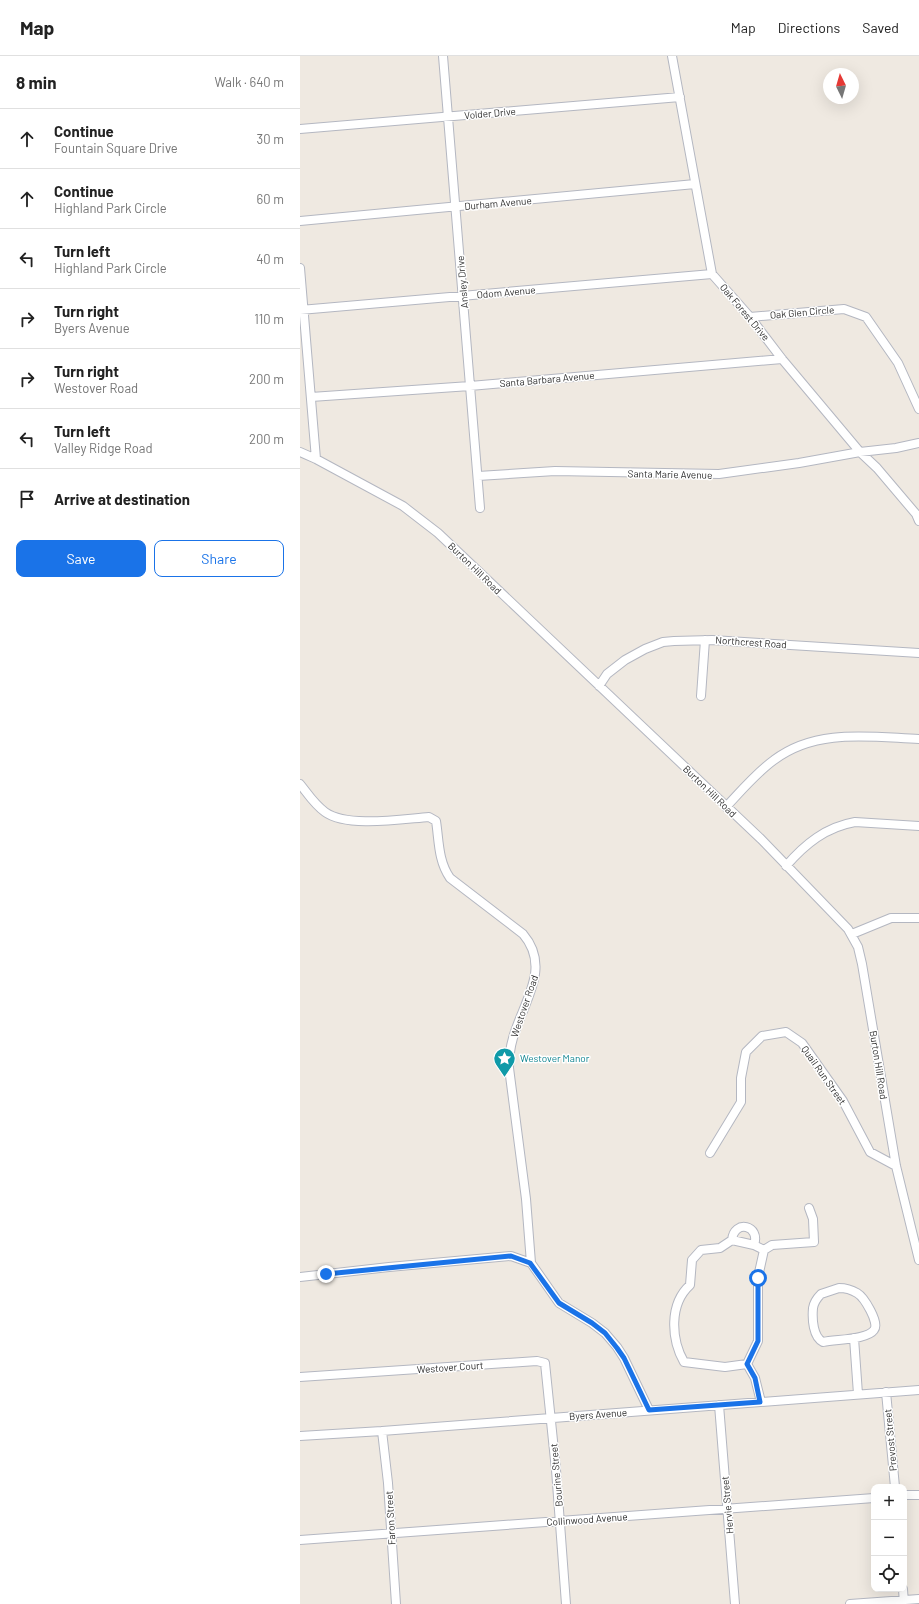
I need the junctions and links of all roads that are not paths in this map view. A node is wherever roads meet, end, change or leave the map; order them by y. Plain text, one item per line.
1 (443, 56) edge
2 (672, 56) edge
3 (680, 97) junction
4 (448, 116) junction
5 (300, 129) edge
6 (695, 184) junction
7 (456, 206) junction
8 (300, 221) edge
9 (300, 268) edge
10 (712, 274) junction
11 (463, 296) junction
12 (302, 310) edge
13 (750, 317) junction
14 (782, 358) junction
15 (470, 386) junction
16 (311, 397) junction
17 (919, 409) edge
18 (919, 443) edge
19 (300, 452) edge
20 (860, 452) junction
21 (316, 459) junction
22 (478, 476) junction
23 (480, 508) dead end
24 (919, 520) edge
25 (704, 640) junction
26 (919, 653) edge
27 (599, 686) junction
28 (701, 696) dead end
29 (919, 739) edge
30 (300, 784) edge
31 (726, 806) junction
32 (919, 826) edge
33 (786, 866) junction
34 (919, 918) edge
35 (852, 934) junction
36 (710, 1153) dead end
37 (896, 1166) junction
38 (809, 1208) dead end
39 (732, 1240) junction
40 (754, 1245) junction
41 (764, 1250) junction
42 (919, 1260) edge
43 (530, 1263) junction
44 (300, 1277) edge
45 (854, 1338) junction
46 (747, 1364) junction
47 (300, 1377) edge
48 (919, 1390) edge
49 (886, 1392) junction
50 (858, 1394) junction
51 (760, 1402) junction
52 (720, 1405) junction
53 (649, 1410) junction
54 (551, 1418) junction
55 (382, 1431) junction
56 (300, 1436) edge
57 (894, 1484) edge
58 (907, 1495) edge
59 (919, 1495) edge
60 (871, 1498) edge
61 (727, 1509) junction
62 (560, 1521) junction
63 (390, 1534) junction
64 (300, 1540) edge
65 (903, 1592) edge
66 (919, 1599) edge
67 (904, 1602) edge
68 (396, 1604) edge
69 (566, 1604) edge
70 (735, 1604) edge
71 (850, 1604) edge

1 - 4 street, Ansley Drive
2 - 3 street, Oak Forest Drive
3 - 4 street, Volder Drive
3 - 6 street, Oak Forest Drive
4 - 5 street, Volder Drive
4 - 7 street, Ansley Drive
6 - 7 street, Durham Avenue
6 - 10 street, Oak Forest Drive
7 - 8 street, Durham Avenue
7 - 11 street, Ansley Drive
9 - 12 street
10 - 11 street, Odom Avenue
10 - 13 street, Oak Forest Drive
11 - 12 street, Odom Avenue
11 - 15 street, Ansley Drive
12 - 16 street
13 - 14 street, Oak Forest Drive
13 - 17 street, Oak Glen Circle
14 - 15 street, Santa Barbara Avenue
14 - 20 street, Oak Forest Drive
15 - 16 street, Santa Barbara Avenue
15 - 22 street, Ansley Drive
16 - 21 street
18 - 20 street
19 - 21 street, Burton Hill Road
20 - 22 street, Santa Marie Avenue
20 - 24 street, Oak Forest Drive
21 - 27 street, Burton Hill Road
22 - 23 street, Ansley Drive
25 - 26 street, Northcrest Road
25 - 27 street, Northcrest Road
25 - 28 street
27 - 31 street, Burton Hill Road
29 - 31 street
30 - 43 street, Westover Road
31 - 33 street, Burton Hill Road
32 - 33 street
33 - 35 street, Burton Hill Road
34 - 35 street
35 - 37 street, Burton Hill Road
36 - 37 street, Quail Run Street
37 - 42 street, Burton Hill Road
38 - 41 street
39 - 40 street
39 - 40 street
39 - 46 street
40 - 41 street
41 - 46 street
43 - 44 street
43 - 53 street
45 - 45 street
45 - 50 street
46 - 51 street
47 - 54 street, Westover Court
48 - 49 street, Byers Avenue
49 - 50 street, Byers Avenue
49 - 57 street, Prevost Street
50 - 51 street, Byers Avenue
51 - 52 street, Byers Avenue
52 - 53 street, Byers Avenue
52 - 61 street, Hervie Street
53 - 54 street, Byers Avenue
54 - 55 street, Byers Avenue
54 - 62 street, Bourine Street
55 - 56 street, Byers Avenue
55 - 63 street, Faron Street
58 - 59 street
60 - 61 street, Collinwood Avenue
61 - 62 street, Collinwood Avenue
61 - 70 street, Hervie Street
62 - 63 street, Collinwood Avenue
62 - 69 street, Bourine Street
63 - 64 street, Collinwood Avenue
63 - 68 street, Faron Street
65 - 67 street
66 - 67 street
67 - 71 street

